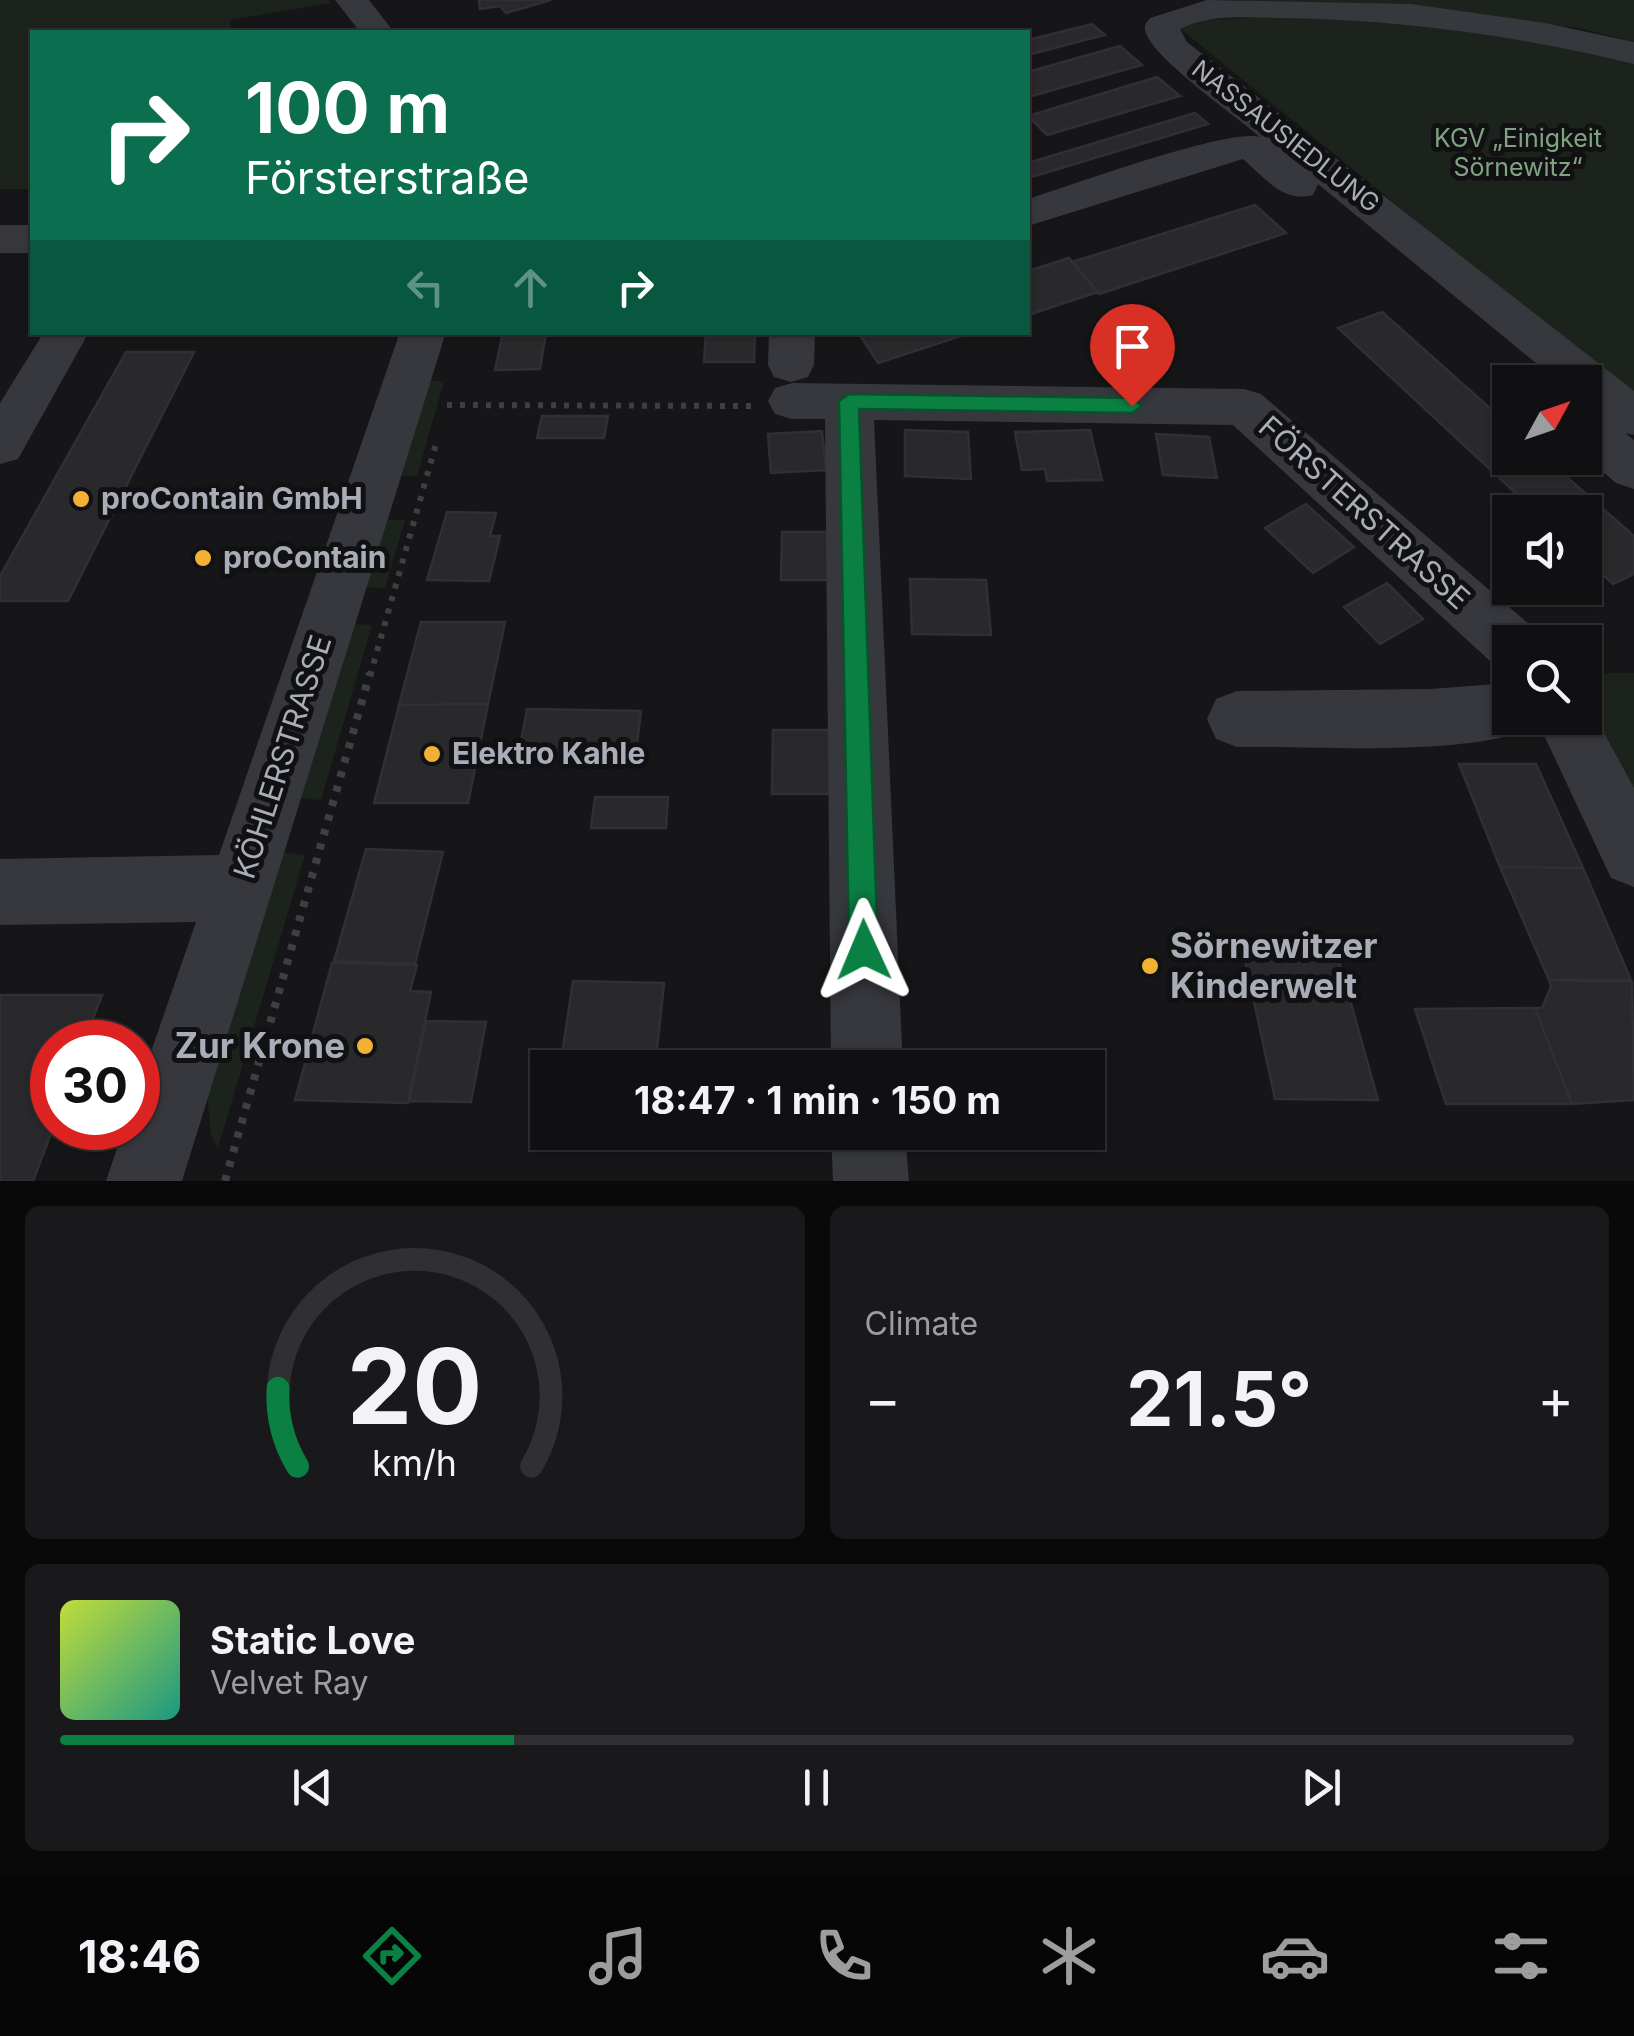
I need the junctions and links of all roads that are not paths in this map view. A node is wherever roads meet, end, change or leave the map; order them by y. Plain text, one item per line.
1 (354, 1) edge
2 (1178, 13) edge
3 (376, 30) edge
4 (1634, 53) edge
5 (1030, 212) edge
6 (0, 239) edge
7 (30, 239) edge
8 (1400, 248) junction
9 (65, 335) edge
10 (422, 335) edge
11 (1515, 365) edge
12 (806, 375) edge
13 (1634, 417) edge
14 (1602, 442) edge
15 (0, 445) edge
16 (1634, 469) edge
17 (1492, 627) edge
18 (1492, 712) edge
19 (1236, 719) dead end
20 (1574, 735) edge
21 (1634, 856) edge
22 (240, 888) junction
23 (0, 892) edge
24 (865, 1050) edge
25 (869, 1150) edge
26 (144, 1181) edge
27 (872, 1181) edge

1 - 3 street
2 - 4 street
2 - 8 street, NASSAUSIEDLUNG
5 - 8 street, NASSAUSIEDLUNG
6 - 7 street
8 - 11 street, NASSAUSIEDLUNG
8 - 13 street, NASSAUSIEDLUNG
9 - 15 street
10 - 22 street, KÖHLERSTRASSE
12 - 17 street, FÖRSTERSTRASSE
12 - 24 street
14 - 16 street
18 - 19 street
20 - 21 street
22 - 23 street
22 - 26 street, KÖHLERSTRASSE
25 - 27 street

